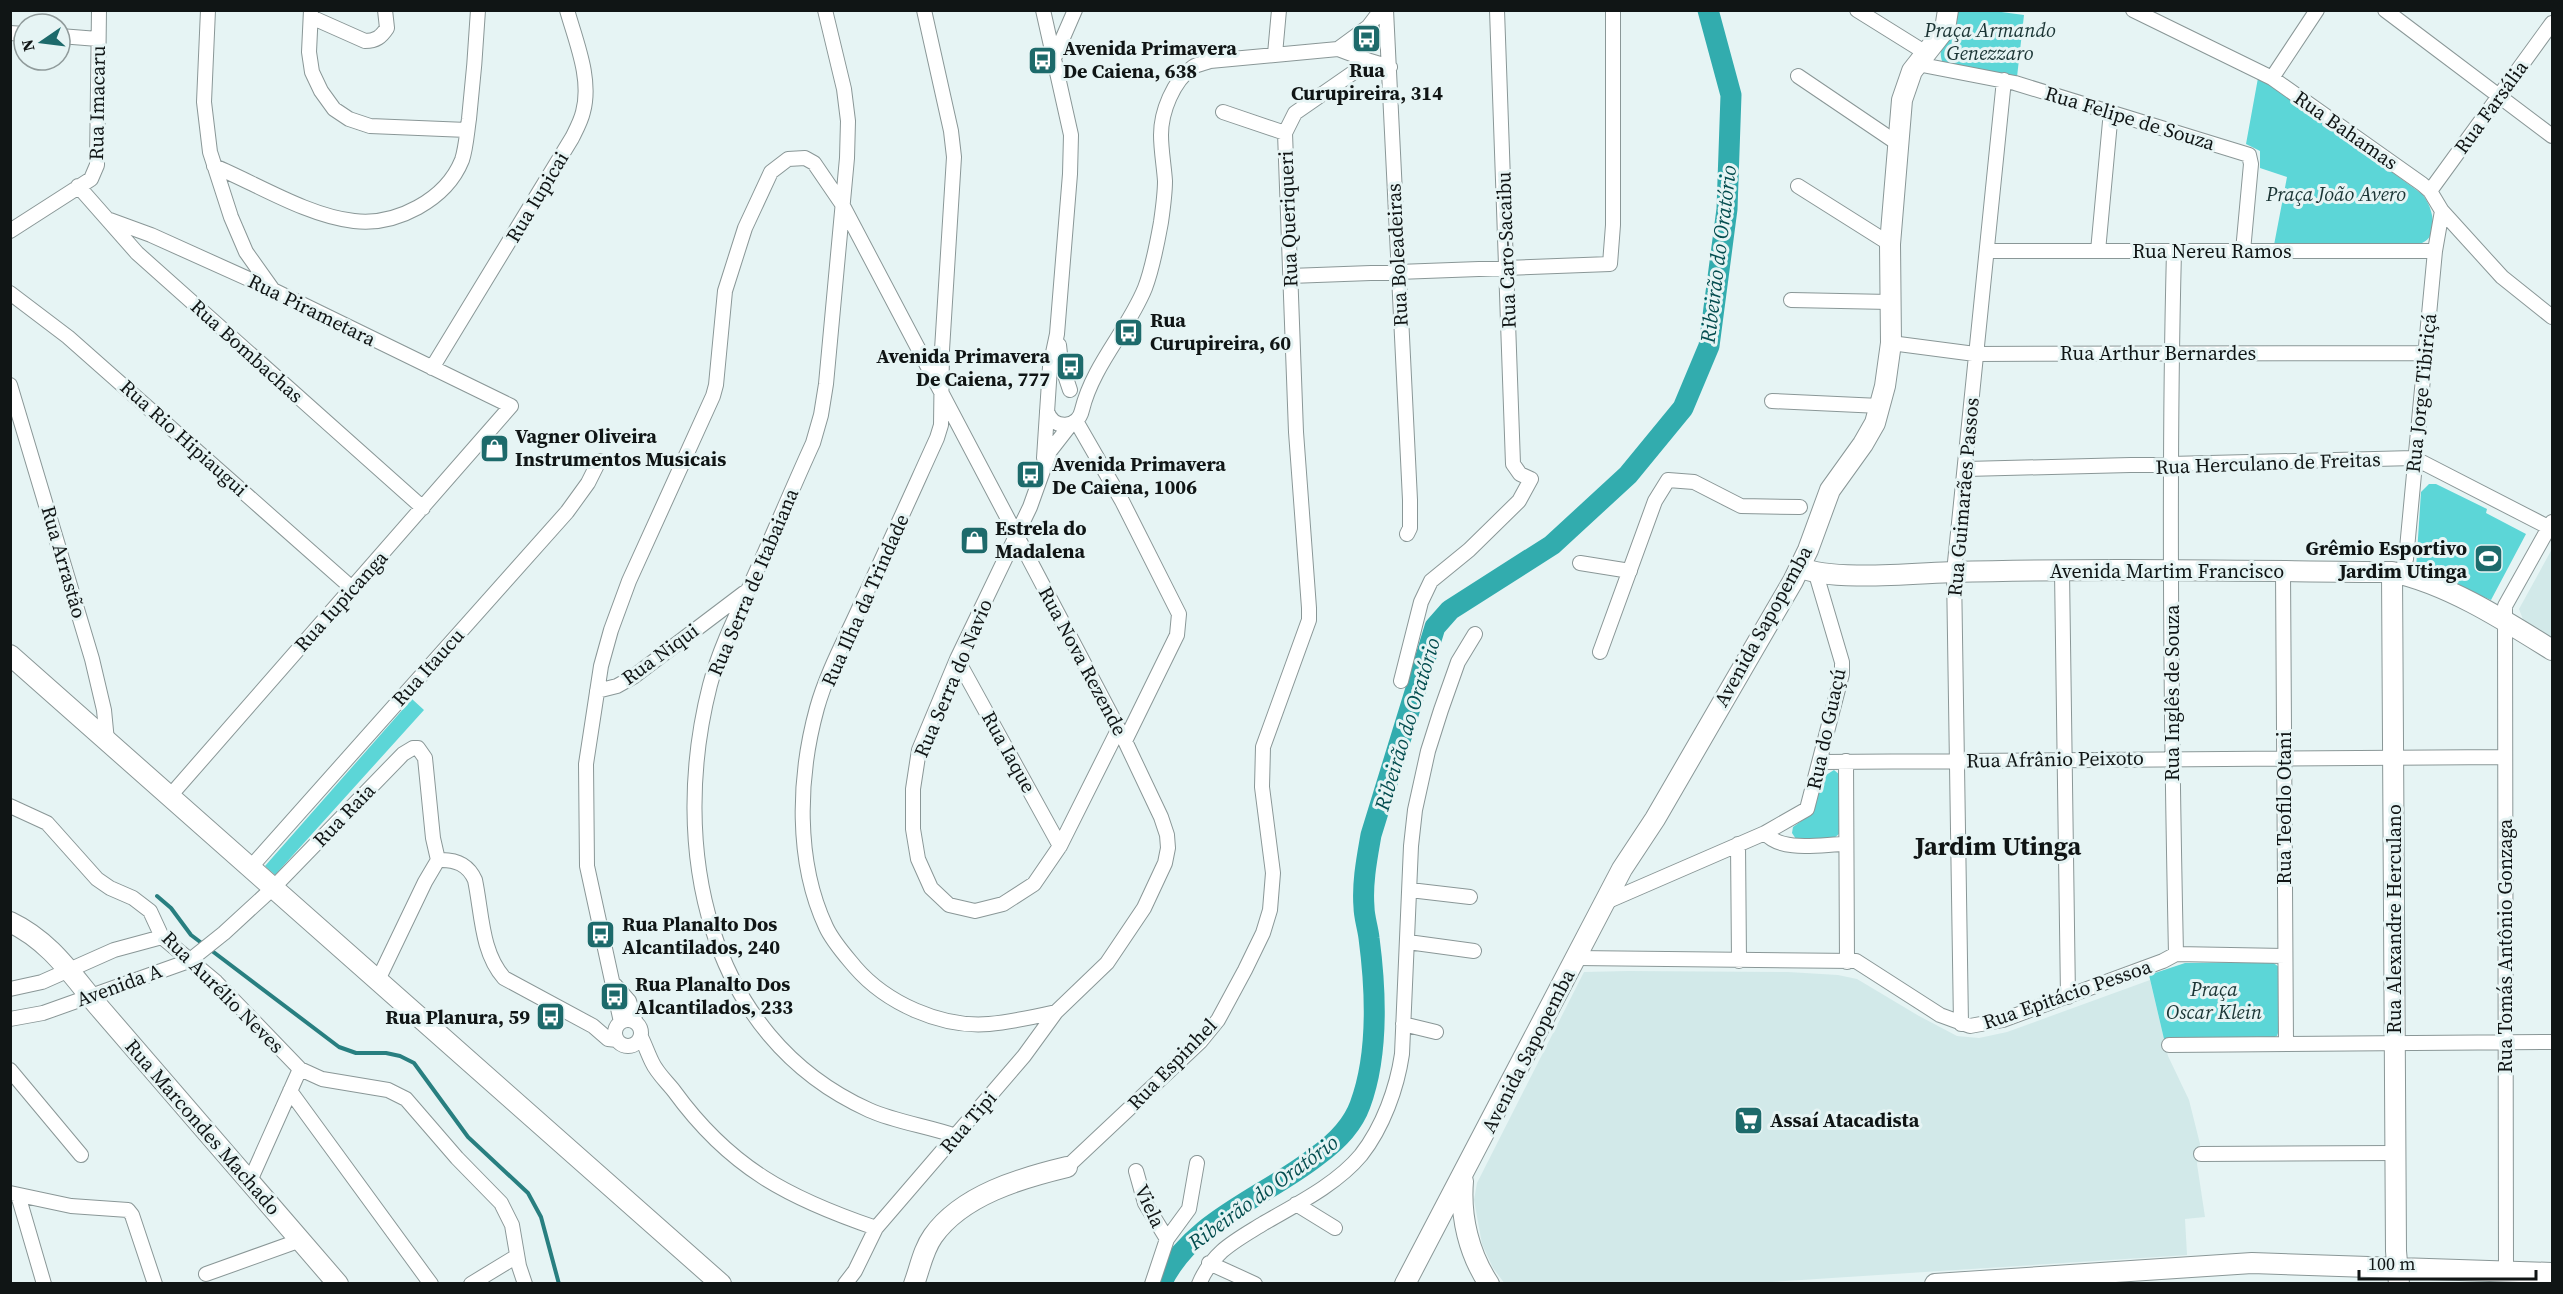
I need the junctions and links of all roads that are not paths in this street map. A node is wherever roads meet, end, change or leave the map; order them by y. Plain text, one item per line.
1 (99, 10) edge
2 (208, 10) edge
3 (385, 10) edge
4 (477, 10) edge
5 (567, 10) edge
6 (825, 10) edge
7 (924, 10) edge
8 (1043, 10) edge
9 (1075, 10) edge
10 (1279, 10) edge
11 (1381, 10) edge
12 (1386, 10) edge
13 (1497, 10) edge
14 (1613, 10) edge
15 (1857, 10) edge
16 (1948, 10) edge
17 (2133, 10) edge
18 (2317, 10) edge
19 (2385, 10) edge
20 (311, 14) edge
21 (2553, 23) edge
22 (72, 37) edge
23 (98, 39) junction
24 (1338, 49) junction
25 (1275, 54) junction
26 (1055, 56) junction
27 (1922, 58) junction
28 (1370, 61) junction
29 (1390, 67) junction
30 (1798, 76) dead end
31 (2272, 78) junction
32 (2004, 80) junction
33 (2499, 96) junction
34 (2111, 111) junction
35 (1223, 112) dead end
36 (467, 130) junction
37 (1286, 133) junction
38 (2553, 136) edge
39 (1897, 143) junction
40 (214, 166) junction
41 (78, 186) junction
42 (1798, 186) dead end
43 (2430, 191) junction
44 (842, 204) junction
45 (2442, 212) junction
46 (110, 220) junction
47 (10, 231) edge
48 (1890, 244) junction
49 (2435, 250) junction
50 (1988, 251) junction
51 (2098, 251) junction
52 (2174, 251) junction
53 (2243, 251) junction
54 (1507, 266) junction
55 (1398, 272) junction
56 (1290, 276) junction
57 (273, 290) junction
58 (10, 293) edge
59 (1791, 300) dead end
60 (1890, 302) junction
61 (2553, 317) edge
62 (1057, 334) junction
63 (1892, 344) junction
64 (2172, 353) junction
65 (2425, 353) junction
66 (1975, 354) junction
67 (1103, 363) junction
68 (432, 369) junction
69 (10, 385) edge
70 (1071, 391) junction
71 (942, 398) junction
72 (1772, 401) dead end
73 (511, 406) joint
74 (1880, 406) junction
75 (1047, 407) junction
76 (1083, 408) junction
77 (1073, 423) junction
78 (2414, 458) junction
79 (599, 461) dead end
80 (1043, 466) junction
81 (2172, 466) junction
82 (1966, 469) junction
83 (1800, 507) dead end
84 (423, 508) junction
85 (2552, 526) edge
86 (1407, 534) dead end
87 (1017, 536) junction
88 (1580, 563) dead end
89 (1808, 570) junction
90 (2172, 570) junction
91 (1630, 571) junction
92 (2062, 571) junction
93 (1954, 572) junction
94 (2283, 572) junction
95 (2396, 572) junction
96 (353, 588) junction
97 (748, 590) junction
98 (1309, 620) joint
99 (2504, 620) junction
100 (1475, 634) dead end
101 (2553, 650) edge
102 (1600, 652) dead end
103 (10, 655) edge
104 (957, 659) junction
105 (1401, 681) dead end
106 (597, 692) junction
107 (1122, 736) junction
108 (107, 741) junction
109 (2283, 757) junction
110 (2393, 757) junction
111 (2505, 757) junction
112 (2172, 758) junction
113 (2065, 759) junction
114 (1956, 760) junction
115 (1846, 761) junction
116 (1821, 762) junction
117 (170, 796) junction
118 (10, 806) edge
119 (1765, 833) junction
120 (1738, 844) junction
121 (1846, 844) junction
122 (1060, 846) junction
123 (438, 860) junction
124 (250, 868) junction
125 (273, 888) junction
126 (1410, 890) junction
127 (1470, 897) dead end
128 (1606, 902) junction
129 (10, 922) edge
130 (162, 937) junction
131 (1408, 946) junction
132 (1474, 951) dead end
133 (2176, 954) junction
134 (2285, 956) junction
135 (1576, 958) junction
136 (189, 961) junction
137 (1739, 961) junction
138 (1847, 962) junction
139 (69, 969) junction
140 (378, 980) junction
141 (615, 985) junction
142 (10, 989) edge
143 (2068, 996) junction
144 (90, 997) junction
145 (1056, 1012) junction
146 (10, 1019) edge
147 (620, 1023) junction
148 (636, 1023) junction
149 (1403, 1024) junction
150 (1961, 1024) junction
151 (593, 1026) junction
152 (1436, 1032) dead end
153 (641, 1037) junction
154 (2505, 1042) junction
155 (2553, 1042) edge
156 (621, 1043) junction
157 (2395, 1043) junction
158 (2286, 1044) junction
159 (2169, 1045) dead end
160 (652, 1063) junction
161 (300, 1069) junction
162 (10, 1070) edge
163 (290, 1090) junction
164 (956, 1136) junction
165 (2395, 1153) junction
166 (2201, 1154) dead end
167 (81, 1155) dead end
168 (1197, 1163) dead end
169 (1067, 1167) joint
170 (1136, 1171) dead end
171 (1463, 1176) junction
172 (250, 1181) junction
173 (14, 1194) edge
174 (1296, 1204) junction
175 (876, 1228) junction
176 (1335, 1228) dead end
177 (1433, 1233) junction
178 (1167, 1239) junction
179 (301, 1240) junction
180 (1470, 1248) junction
181 (517, 1256) junction
182 (1209, 1263) junction
183 (2506, 1271) junction
184 (2553, 1273) edge
185 (206, 1274) dead end
186 (2398, 1275) edge
187 (44, 1284) edge
188 (155, 1284) edge
189 (338, 1284) edge
190 (431, 1284) edge
191 (471, 1284) edge
192 (525, 1284) edge
193 (721, 1284) edge
194 (845, 1284) edge
195 (914, 1284) edge
196 (1152, 1284) edge
197 (1199, 1284) edge
198 (1255, 1284) edge
199 (1405, 1284) edge
200 (1489, 1284) edge
201 (1935, 1284) edge

1 - 23 street, Rua Imacaru
2 - 40 street
3 - 20 street
4 - 36 street
5 - 68 street, Rua Iupicai
6 - 44 street, Rua Serra de Itabaiana
7 - 71 street, Rua Ilha da Trindade
8 - 26 street
9 - 26 street
10 - 25 street
11 - 24 street
12 - 29 street, Rua Boleadeiras
13 - 54 street, Rua Caro-Sacaibu
14 - 54 street
15 - 27 street
16 - 27 main road, Avenida Sapopemba
17 - 31 street, Rua Bahamas
18 - 31 street
19 - 33 street
20 - 36 street
21 - 33 street, Rua Farsália
22 - 23 street
23 - 41 street, Rua Imacaru
24 - 25 street
24 - 28 street
25 - 67 street
26 - 62 street
27 - 32 street, Rua Felipe de Souza
27 - 39 main road, Avenida Sapopemba
28 - 29 street
28 - 37 street, Rua Queriqueri
29 - 55 street, Rua Boleadeiras
30 - 39 street
31 - 43 street, Rua Bahamas
32 - 34 street, Rua Felipe de Souza
32 - 50 street, Rua Guimarães Passos
33 - 38 street
33 - 43 street, Rua Farsália
34 - 51 street
34 - 53 street, Rua Felipe de Souza
35 - 37 street
36 - 40 street
37 - 56 street, Rua Queriqueri
39 - 48 main road, Avenida Sapopemba
40 - 57 street
41 - 46 street, Rua Bombachas
41 - 47 street, Rua Imacaru
42 - 48 street
43 - 45 street, Rua Bahamas
44 - 71 street, Rua Nova Rezende
44 - 97 street, Rua Serra de Itabaiana
44 - 106 street, Rua Nova Rezende
45 - 49 street, Rua Jorge Tibiriçá
45 - 61 street, Rua Bahamas
46 - 57 street, Rua Pirametara
46 - 84 street, Rua Bombachas
48 - 60 main road, Avenida Sapopemba
49 - 53 street, Rua Nereu Ramos
49 - 65 street, Rua Jorge Tibiriçá
50 - 51 street, Rua Nereu Ramos
50 - 66 street, Rua Guimarães Passos
51 - 52 street, Rua Nereu Ramos
52 - 53 street, Rua Nereu Ramos
52 - 64 street, Rua Inglês de Souza
54 - 55 street
54 - 105 street, Rua Caro-Sacaibu
55 - 56 street
55 - 86 street, Rua Boleadeiras
56 - 98 street, Rua Queriqueri
57 - 68 street, Rua Pirametara
58 - 96 street, Rua Rio Hipiaugui
59 - 60 street
60 - 63 main road, Avenida Sapopemba
62 - 70 street
62 - 75 street
63 - 66 street, Rua Arthur Bernardes
63 - 74 main road, Avenida Sapopemba
64 - 65 street, Rua Arthur Bernardes
64 - 66 street, Rua Arthur Bernardes
64 - 81 street, Rua Inglês de Souza
65 - 78 street, Rua Jorge Tibiriçá
66 - 82 street, Rua Guimarães Passos
67 - 70 street
67 - 76 street
68 - 73 street, Rua Pirametara
69 - 108 street, Rua Arrastão
70 - 75 street
70 - 76 street
71 - 87 street, Rua Nova Rezende
71 - 145 street, Rua Ilha da Trindade
72 - 74 street
73 - 84 street, Rua Iupicanga
74 - 89 main road, Avenida Sapopemba
75 - 77 street
75 - 80 street
76 - 77 street
77 - 80 street
77 - 107 street, Rua Serra do Navio
78 - 81 street, Rua Herculano de Freitas
78 - 85 street, Rua Herculano de Freitas
78 - 95 street, Rua Jorge Tibiriçá
79 - 124 street, Rua Itaucu
80 - 87 street, Rua Serra do Navio
81 - 82 street, Rua Herculano de Freitas
81 - 90 street, Rua Inglês de Souza
82 - 93 street, Rua Guimarães Passos
83 - 91 street
84 - 96 street, Rua Iupicanga
85 - 99 street, Rua Tomás Antônio Gonzaga
87 - 104 street, Rua Serra do Navio
87 - 107 street, Rua Nova Rezende
88 - 91 street
89 - 93 main road, Avenida Martim Francisco
89 - 116 street, Rua do Guaçú
89 - 128 main road, Avenida Sapopemba
90 - 92 main road, Avenida Martim Francisco
90 - 94 main road, Avenida Martim Francisco
90 - 112 street, Rua Inglês de Souza
91 - 102 street
92 - 93 main road, Avenida Martim Francisco
92 - 113 street
93 - 114 street, Rua Guimarães Passos
94 - 95 main road, Avenida Martim Francisco
94 - 109 street, Rua Teofilo Otani
95 - 99 main road, Avenida Martim Francisco
95 - 110 main road, Rua Alexandre Herculano
96 - 117 street, Rua Iupicanga
97 - 106 street, Rua Niqui
97 - 164 street, Rua Serra de Itabaiana
98 - 169 street, Rua Espinhel
99 - 101 main road, Avenida Martim Francisco
99 - 111 street, Rua Tomás Antônio Gonzaga
100 - 126 street
103 - 108 main road
104 - 122 street, Rua Iaque
104 - 122 street, Rua Serra do Navio
106 - 141 street
107 - 122 street, Rua Serra do Navio
107 - 145 street, Rua Nova Rezende
108 - 117 main road
109 - 110 street, Rua Afrânio Peixoto
109 - 112 street, Rua Afrânio Peixoto
109 - 134 street, Rua Teofilo Otani
110 - 111 street, Rua Afrânio Peixoto
110 - 157 main road, Rua Alexandre Herculano
111 - 154 street, Rua Tomás Antônio Gonzaga
112 - 113 street, Rua Afrânio Peixoto
112 - 133 street, Rua Inglês de Souza
113 - 114 street, Rua Afrânio Peixoto
113 - 143 street
114 - 115 street, Rua Afrânio Peixoto
114 - 150 street, Rua Guimarães Passos
115 - 116 street, Rua Afrânio Peixoto
115 - 121 street
116 - 119 street, Rua do Guaçú
117 - 124 main road
118 - 130 street, Rua Aurélio Neves
119 - 120 street, Rua do Guaçú
119 - 121 street
120 - 128 street, Rua do Guaçú
120 - 137 street
121 - 138 street
123 - 125 street, Rua Raia
123 - 140 street
123 - 151 street
124 - 125 main road
125 - 136 street, Avenida A
125 - 140 main road
126 - 127 street
126 - 131 street
128 - 135 main road, Avenida Sapopemba
129 - 139 main road
130 - 136 street, Rua Aurélio Neves
130 - 139 street
131 - 132 street
131 - 149 street
133 - 134 street, Rua Epitácio Pessoa
133 - 143 street, Rua Epitácio Pessoa
134 - 158 street, Rua Teofilo Otani
135 - 137 street, Rua Epitácio Pessoa
135 - 171 main road, Avenida Sapopemba
136 - 144 street, Avenida A
136 - 161 street, Rua Aurélio Neves
137 - 138 street, Rua Epitácio Pessoa
138 - 150 street, Rua Epitácio Pessoa
139 - 142 street
139 - 144 main road, Rua Marcondes Machado
140 - 193 main road
141 - 147 street
141 - 148 street
143 - 150 street, Rua Epitácio Pessoa
144 - 146 street, Avenida A
144 - 172 main road, Rua Marcondes Machado
145 - 164 street, Rua Tipi
147 - 148 street
147 - 151 street
147 - 156 street
148 - 153 street
149 - 152 street
149 - 174 street
151 - 156 street
153 - 156 street
153 - 160 street
154 - 155 street
154 - 157 street
154 - 183 street, Rua Tomás Antônio Gonzaga
156 - 160 street
157 - 158 street
157 - 165 main road, Rua Alexandre Herculano
158 - 159 street
160 - 175 street
161 - 163 street
161 - 181 street
162 - 167 street
163 - 172 street
163 - 190 street
164 - 175 street, Rua Tipi
165 - 166 street
165 - 186 main road, Rua Alexandre Herculano
168 - 178 street
169 - 195 main road
170 - 178 street, Viela
171 - 177 main road, Avenida Sapopemba
171 - 180 main road, Avenida Sapopemba
172 - 179 main road, Rua Marcondes Machado
173 - 187 street
173 - 188 street
174 - 176 street
174 - 182 street
175 - 194 street, Rua Tipi
177 - 180 main road
177 - 199 main road, Avenida Sapopemba
178 - 196 street
179 - 185 street
179 - 189 main road, Rua Marcondes Machado
180 - 200 main road, Avenida Sapopemba
181 - 191 street
181 - 192 street
182 - 197 street
182 - 198 street
183 - 184 main road
183 - 186 main road
186 - 201 main road

